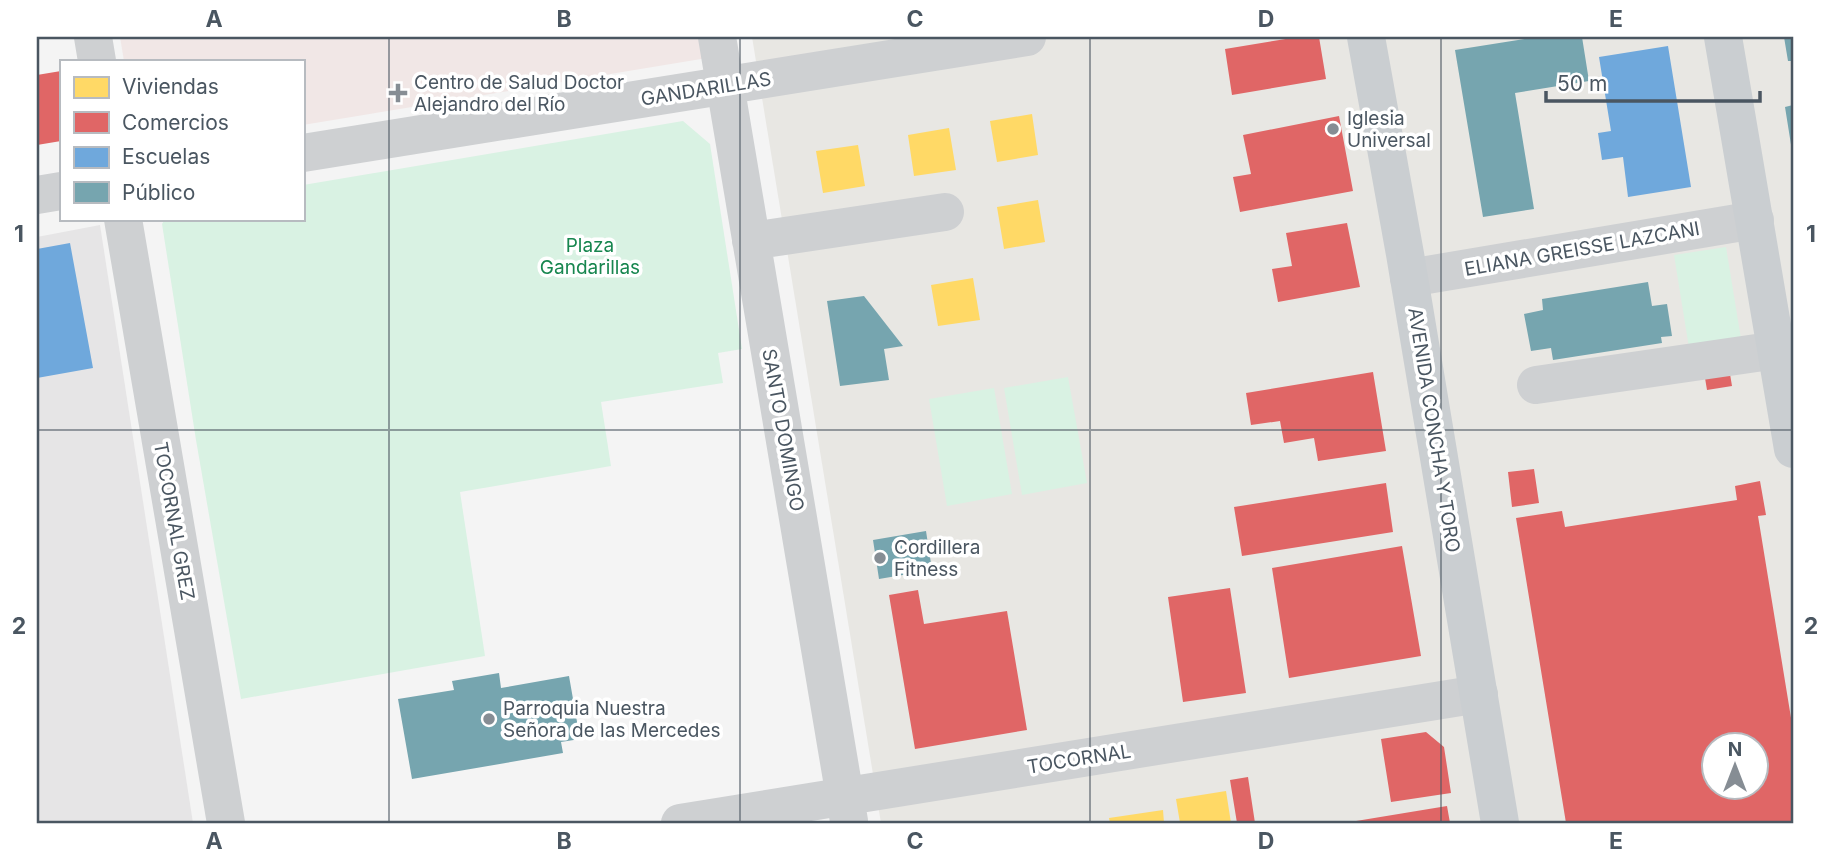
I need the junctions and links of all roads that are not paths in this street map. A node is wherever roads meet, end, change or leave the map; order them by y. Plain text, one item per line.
1 (93, 37) edge
2 (717, 37) edge
3 (1027, 37) edge
4 (1366, 37) edge
5 (1723, 37) edge
6 (97, 60) edge
7 (726, 86) junction
8 (304, 153) edge
9 (60, 191) edge
10 (37, 195) edge
11 (945, 212) dead end
12 (123, 220) edge
13 (1755, 220) junction
14 (751, 241) junction
15 (1409, 278) junction
16 (1782, 308) edge
17 (1777, 350) junction
18 (1536, 385) dead end
19 (1793, 449) edge
20 (1479, 694) junction
21 (847, 810) edge
22 (226, 823) edge
23 (680, 823) edge
24 (1500, 823) edge

1 - 6 street
2 - 7 street, SANTO DOMINGO
3 - 7 street, GANDARILLAS
4 - 15 main road, AVENIDA CONCHA Y TORO
5 - 13 main road
7 - 8 street, GANDARILLAS
7 - 14 street, SANTO DOMINGO
9 - 10 street
11 - 14 street
12 - 22 street, TOCORNAL GREZ
13 - 15 street, ELIANA GREISSE LAZCANI
13 - 16 main road
14 - 21 street, SANTO DOMINGO
15 - 20 main road, AVENIDA CONCHA Y TORO
16 - 17 main road
17 - 18 street
17 - 19 main road
20 - 21 street, TOCORNAL
20 - 24 main road, AVENIDA CONCHA Y TORO
21 - 23 street, TOCORNAL

